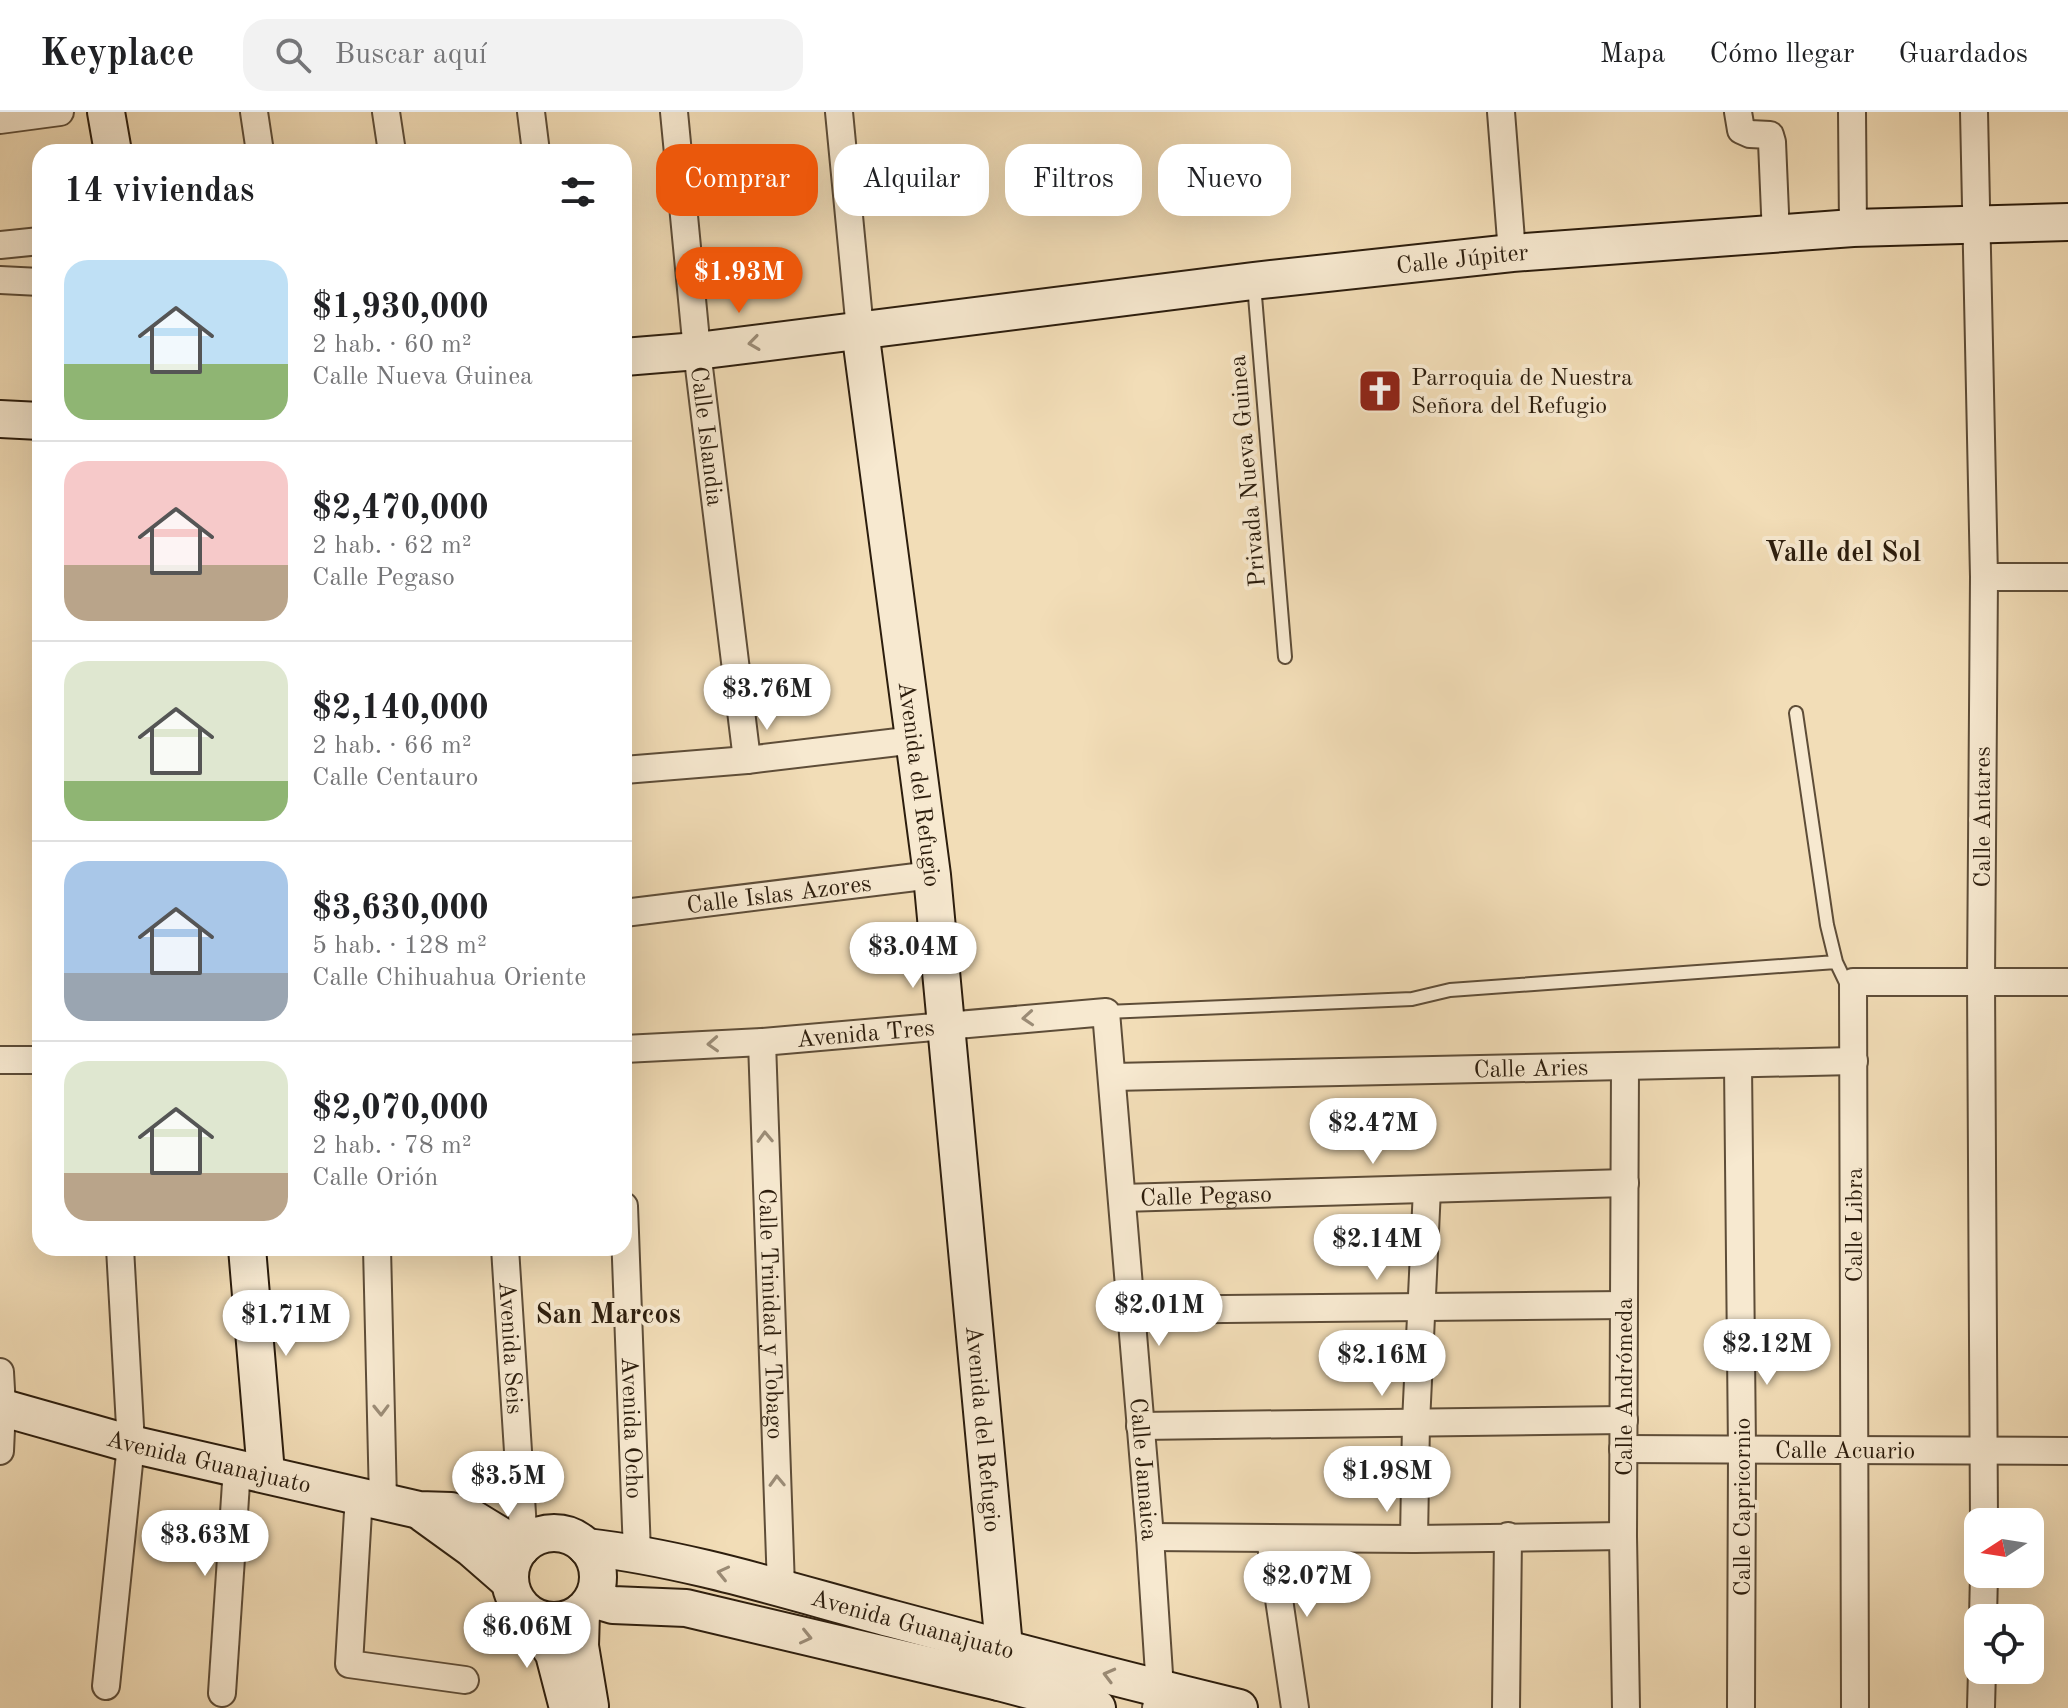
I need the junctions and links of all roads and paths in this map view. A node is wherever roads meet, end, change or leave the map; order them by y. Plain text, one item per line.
1 (60, 112) edge
2 (106, 112) edge
3 (254, 112) edge
4 (386, 112) edge
5 (531, 112) edge
6 (674, 112) edge
7 (839, 112) edge
8 (1738, 112) edge
9 (1852, 112) edge
10 (1974, 112) edge
11 (1508, 113) edge
12 (0, 120) edge
13 (112, 144) edge
14 (259, 144) edge
15 (391, 144) edge
16 (535, 144) edge
17 (2068, 222) edge
18 (1976, 225) junction
19 (1853, 228) junction
20 (1776, 236) junction
21 (32, 242) edge
22 (0, 245) edge
23 (1512, 253) junction
24 (0, 280) edge
25 (1253, 281) junction
26 (32, 282) edge
27 (860, 330) junction
28 (697, 351) junction
29 (632, 356) edge
30 (0, 419) edge
31 (32, 421) edge
32 (1984, 577) junction
33 (2068, 577) edge
34 (1285, 657) dead end
35 (1796, 713) dead end
36 (915, 740) junction
37 (747, 760) junction
38 (632, 769) edge
39 (932, 875) junction
40 (632, 912) edge
41 (1848, 980) junction
42 (1981, 980) junction
43 (2068, 982) edge
44 (1106, 1012) junction
45 (947, 1024) junction
46 (762, 1042) junction
47 (632, 1049) edge
48 (0, 1060) edge
49 (32, 1060) edge
50 (1854, 1061) junction
51 (1738, 1065) junction
52 (1625, 1067) junction
53 (1113, 1077) junction
54 (1625, 1183) junction
55 (1427, 1189) junction
56 (1122, 1198) junction
57 (120, 1256) edge
58 (247, 1256) edge
59 (377, 1256) edge
60 (505, 1256) edge
61 (626, 1256) edge
62 (1624, 1305) junction
63 (1423, 1307) junction
64 (1131, 1310) junction
65 (0, 1372) edge
66 (1, 1407) edge
67 (1624, 1420) junction
68 (1416, 1423) junction
69 (1140, 1426) junction
70 (131, 1444) junction
71 (1623, 1449) junction
72 (1742, 1449) junction
73 (1853, 1450) junction
74 (1985, 1450) junction
75 (0, 1451) edge
76 (2068, 1451) edge
77 (252, 1470) junction
78 (371, 1497) junction
79 (1984, 1508) edge
80 (419, 1510) junction
81 (1508, 1536) junction
82 (1623, 1536) junction
83 (1150, 1537) junction
84 (1270, 1538) junction
85 (1414, 1539) junction
86 (523, 1546) junction
87 (586, 1547) junction
88 (637, 1553) junction
89 (510, 1582) junction
90 (781, 1587) junction
91 (587, 1606) junction
92 (529, 1614) junction
93 (1002, 1664) junction
94 (465, 1680) dead end
95 (1982, 1684) edge
96 (106, 1686) dead end
97 (222, 1693) dead end
98 (1158, 1698) edge
99 (568, 1708) edge
100 (591, 1708) edge
101 (1097, 1708) edge
102 (1239, 1708) edge
103 (1295, 1708) edge
104 (1506, 1708) edge
105 (1626, 1708) edge
106 (1741, 1708) edge
107 (1855, 1708) edge
108 (1981, 1708) edge

1 - 12 street
2 - 13 street
3 - 14 street
4 - 15 street
5 - 16 street
6 - 28 street, Calle Islandia
7 - 27 street, Avenida del Refugio
8 - 20 street
9 - 19 street
10 - 18 street, Calle Antares
11 - 23 street
17 - 18 street, Calle Júpiter
18 - 19 street, Calle Júpiter
18 - 32 street, Calle Antares
19 - 20 street, Calle Júpiter
20 - 23 street, Calle Júpiter
21 - 22 street
23 - 25 street, Calle Júpiter
24 - 26 street
25 - 27 street, Calle Júpiter
25 - 34 lane, Privada Nueva Guinea
27 -> 28 street, Calle Júpiter
27 - 36 street, Avenida del Refugio
28 - 29 street, Calle Júpiter
28 - 37 street, Calle Islandia
30 - 31 street
32 - 33 street
32 - 42 street, Calle Antares
35 - 41 lane
36 - 37 street
36 - 39 street, Avenida del Refugio
37 - 38 street
39 - 40 street, Calle Islas Azores
39 - 45 street, Avenida del Refugio
41 - 42 street
41 - 44 lane
41 - 50 street, Calle Libra
42 - 43 street
42 - 74 street, Calle Antares
44 -> 45 street, Avenida Tres
44 - 53 street, Calle Jamaica
45 - 46 street, Avenida Tres
45 - 93 street, Avenida del Refugio
46 -> 47 street, Avenida Tres
90 -> 46 street, Calle Trinidad y Tobago
48 - 49 street
50 - 51 street, Calle Aries
50 - 73 street, Calle Libra
51 - 52 street, Calle Aries
51 - 72 street, Calle Capricornio
52 - 53 street, Calle Aries
52 - 54 street, Calle Andrómeda
53 - 56 street, Calle Jamaica
54 - 55 street, Calle Pegaso
54 - 62 street, Calle Andrómeda
55 - 56 street, Calle Pegaso
55 - 63 street
56 - 64 street, Calle Jamaica
57 - 70 street
58 - 77 street
59 -> 78 street
60 - 86 street, Avenida Seis
61 - 88 street, Avenida Ocho
62 - 63 street
62 - 67 street, Calle Andrómeda
63 - 64 street
63 - 68 street
64 - 69 street, Calle Jamaica
65 - 66 street
66 - 70 street, Avenida Guanajuato
66 - 75 street
67 - 68 street
67 - 71 street, Calle Andrómeda
68 - 69 street
68 - 85 street
69 - 83 street, Calle Jamaica
70 - 77 street, Avenida Guanajuato
70 - 96 street
71 - 72 street, Calle Acuario
71 - 82 street, Calle Andrómeda
72 - 73 street, Calle Acuario
72 - 106 street, Calle Capricornio
73 - 74 street, Calle Acuario
73 - 107 street, Calle Libra
74 - 76 street, Calle Acuario
74 - 79 street, Calle Antares
77 - 78 street, Avenida Guanajuato
77 - 97 street
78 - 80 street, Avenida Guanajuato
78 - 94 street
80 - 86 street, Avenida Guanajuato
80 - 89 street, Avenida Guanajuato
81 - 82 street
81 - 85 street
81 - 104 street
82 - 105 street, Calle Andrómeda
83 - 84 street
83 - 98 street, Calle Jamaica
84 - 85 street
84 - 103 street
86 - 87 street
86 - 89 street
87 - 88 street, Avenida Guanajuato
87 - 91 street
90 -> 88 street, Avenida Guanajuato
89 - 92 street
90 - 93 street, Avenida Guanajuato
91 - 92 street
91 -> 93 street, Avenida Guanajuato
91 - 100 street
92 - 99 street
98 -> 93 street, Avenida Guanajuato
93 - 101 street, Avenida Guanajuato
95 - 108 street
98 - 102 street, Avenida Guanajuato

